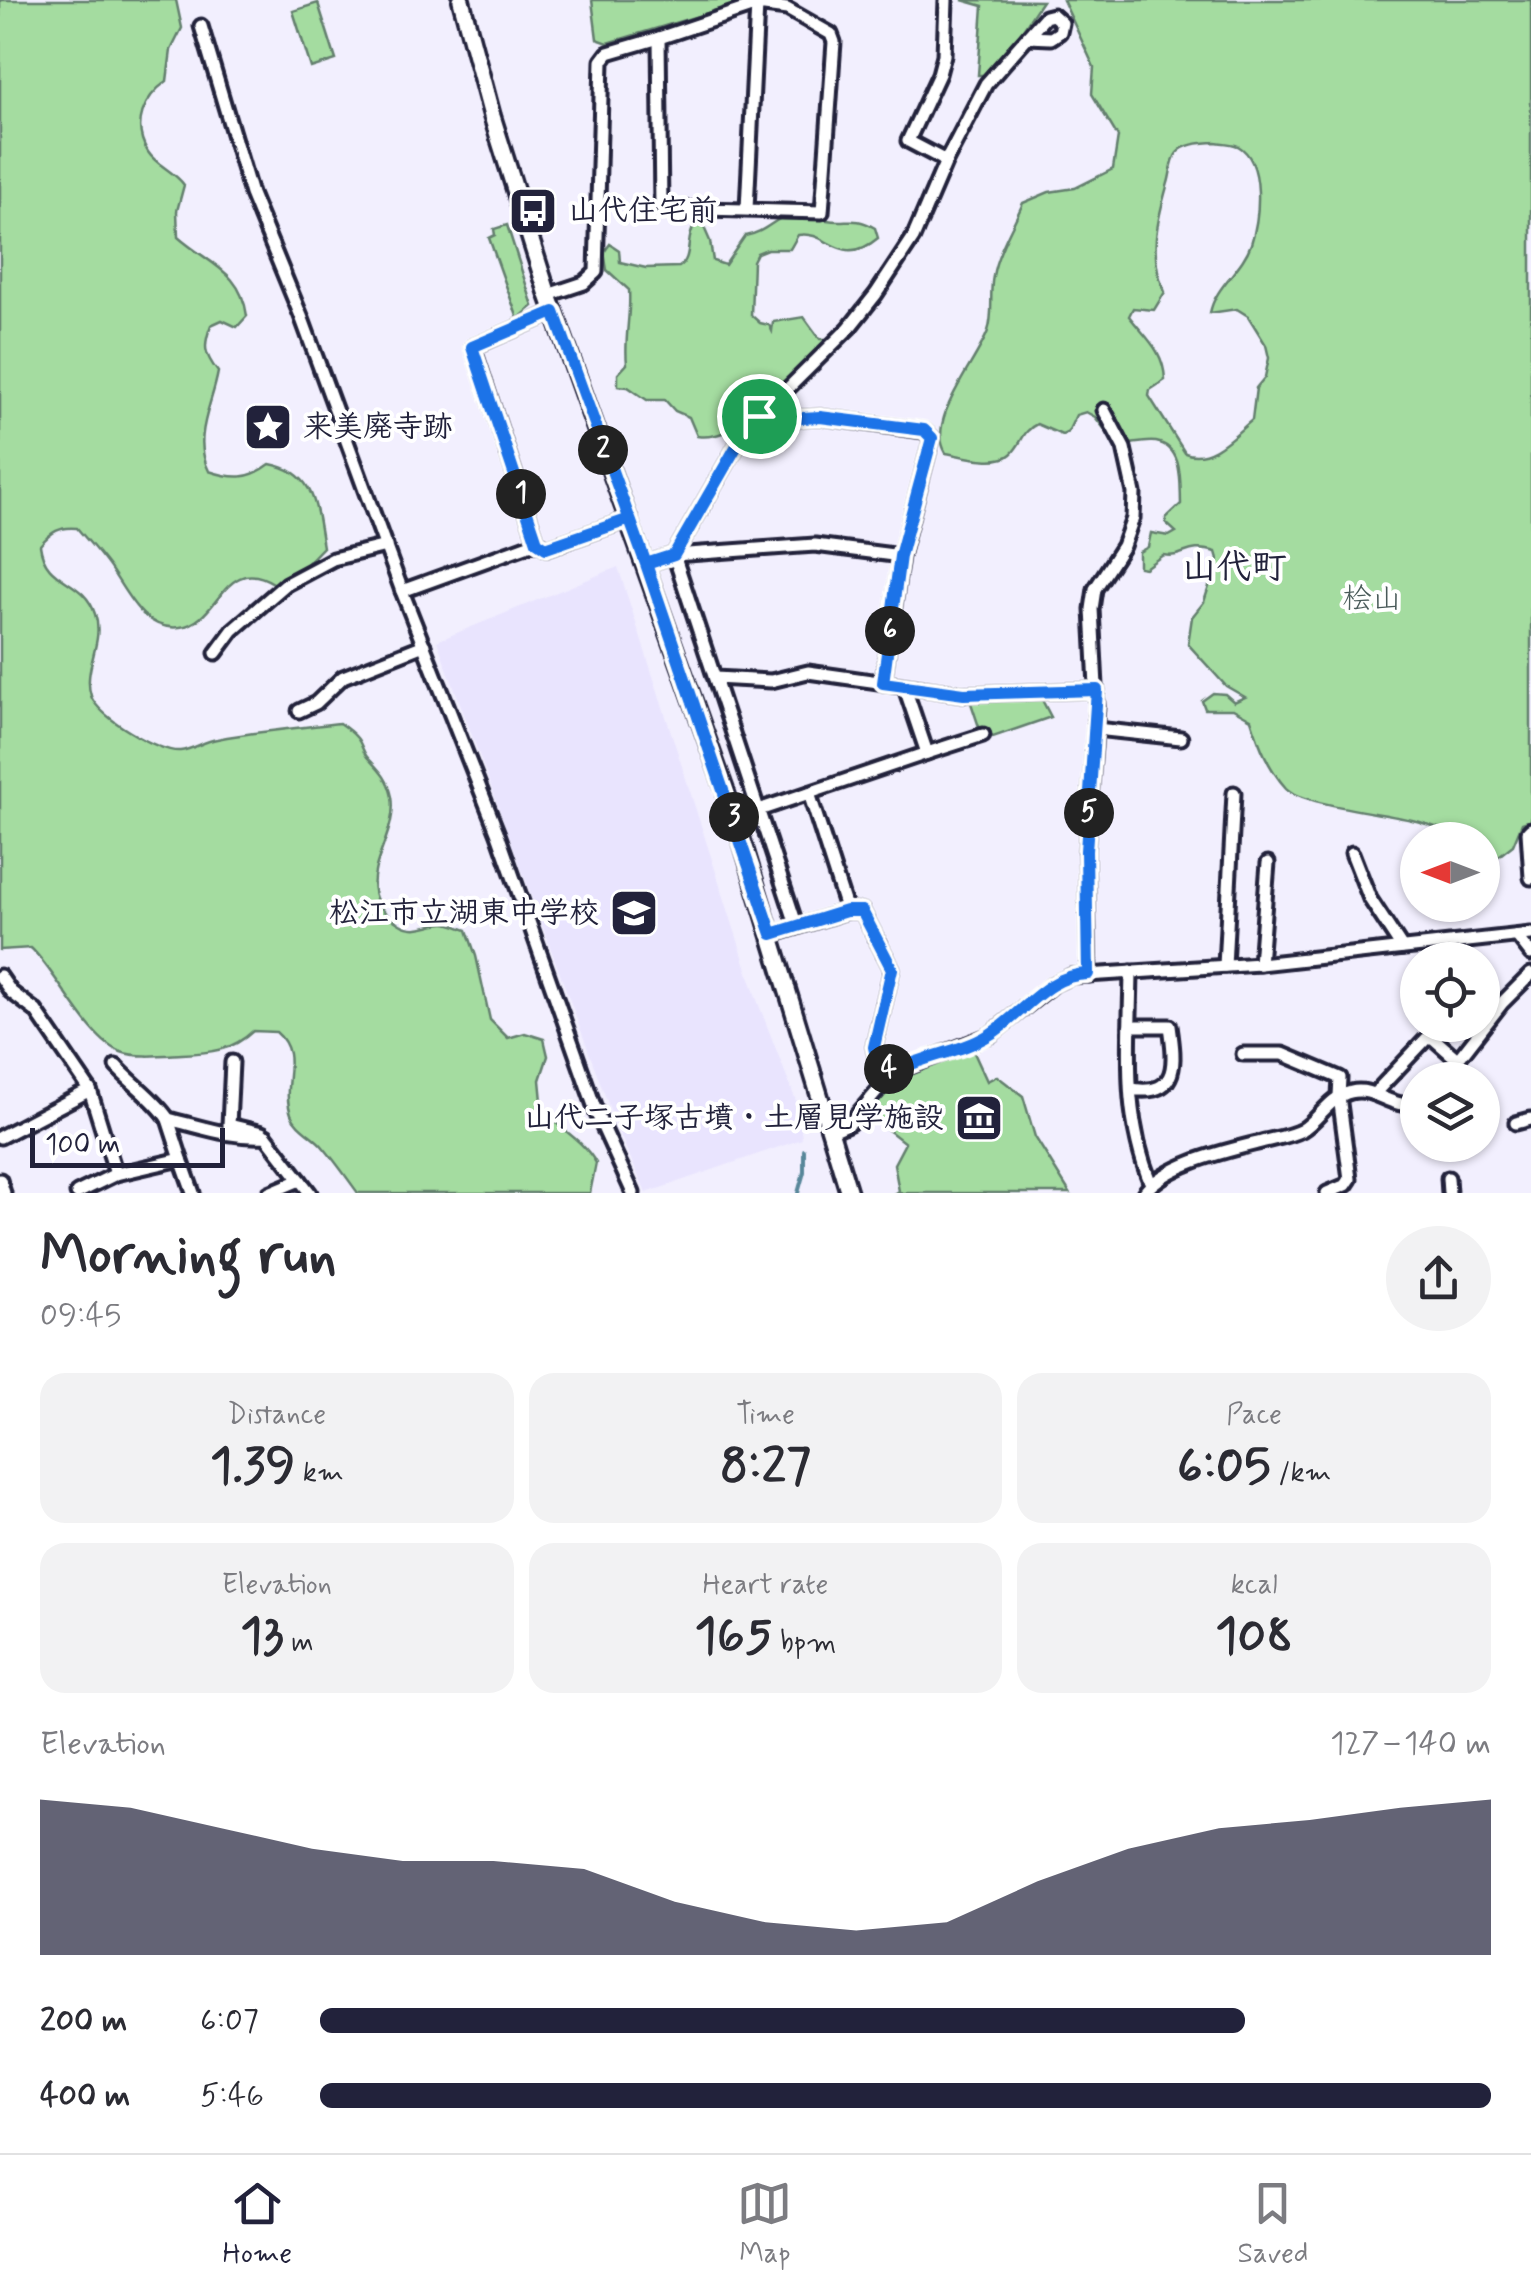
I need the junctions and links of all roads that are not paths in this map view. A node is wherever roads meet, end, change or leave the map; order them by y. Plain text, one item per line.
1 (461, 0) edge
2 (946, 0) edge
3 (757, 6) junction
4 (201, 26) dead end
5 (1028, 37) dead end
6 (659, 38) junction
7 (946, 161) junction
8 (748, 209) junction
9 (548, 295) junction
10 (554, 312) junction
11 (1104, 410) dead end
12 (759, 416) junction
13 (630, 519) junction
14 (537, 542) junction
15 (386, 546) junction
16 (674, 555) junction
17 (900, 556) junction
18 (646, 564) junction
19 (402, 591) junction
20 (424, 645) junction
21 (216, 652) dead end
22 (715, 678) junction
23 (883, 683) junction
24 (905, 688) junction
25 (1097, 690) junction
26 (299, 711) dead end
27 (1096, 729) junction
28 (984, 734) dead end
29 (1181, 738) dead end
30 (927, 753) junction
31 (1234, 793) dead end
32 (808, 794) junction
33 (758, 811) junction
34 (735, 818) junction
35 (1531, 829) edge
36 (1352, 854) dead end
37 (1268, 863) dead end
38 (1531, 878) edge
39 (846, 911) junction
40 (797, 927) junction
41 (772, 934) junction
42 (1531, 934) edge
43 (1517, 936) junction
44 (1460, 942) edge
45 (1400, 945) edge
46 (1400, 948) edge
47 (1531, 954) edge
48 (1260, 964) junction
49 (1225, 966) junction
50 (1131, 972) junction
51 (1088, 974) junction
52 (1531, 974) edge
53 (0, 976) edge
54 (1130, 1026) junction
55 (1243, 1054) dead end
56 (1458, 1060) joint
57 (232, 1062) dead end
58 (116, 1066) dead end
59 (893, 1073) junction
60 (1130, 1089) junction
61 (90, 1090) junction
62 (1374, 1094) junction
63 (1339, 1096) junction
64 (1400, 1106) edge
65 (1531, 1119) edge
66 (168, 1120) junction
67 (1516, 1123) dead end
68 (830, 1132) junction
69 (266, 1136) junction
70 (0, 1137) edge
71 (180, 1159) junction
72 (112, 1177) junction
73 (1448, 1178) dead end
74 (0, 1180) edge
75 (300, 1180) junction
76 (1148, 1189) edge
77 (116, 1190) dead end
78 (4, 1193) edge
79 (77, 1193) edge
80 (194, 1193) edge
81 (269, 1193) edge
82 (310, 1193) edge
83 (633, 1193) edge
84 (848, 1193) edge
85 (1326, 1193) edge
86 (1450, 1193) edge

1 - 9 street
2 - 7 street
3 - 6 street
3 - 8 street
3 - 8 street
4 - 15 street
5 - 7 street
6 - 8 street
6 - 9 street
7 - 12 street
9 - 10 street
10 - 13 street
10 - 14 street
11 - 25 street
12 - 16 street
12 - 17 street
13 - 14 street
13 - 18 street
14 - 19 street
15 - 19 street
15 - 21 street
16 - 17 street
16 - 18 street
16 - 22 street
17 - 23 street
18 - 34 street
19 - 20 street
20 - 26 street
20 - 83 street
22 - 23 street
22 - 33 street
23 - 24 street
24 - 25 street
24 - 30 street
25 - 27 street
27 - 29 street
27 - 51 street
28 - 30 street
30 - 32 street
31 - 49 street
32 - 33 street
32 - 39 street
33 - 34 street
33 - 40 street
34 - 41 street
35 - 38 street
36 - 45 street
37 - 48 street
39 - 40 street
39 - 59 street
40 - 41 street
41 - 68 street
42 - 43 street
43 - 44 street
43 - 47 street
46 - 48 street
48 - 49 street
49 - 50 street
50 - 51 street
50 - 54 street
51 - 59 street
52 - 56 street
53 - 61 street
54 - 60 street
54 - 60 street
55 - 63 street
56 - 62 street
57 - 69 street
58 - 66 street
59 - 68 street
60 - 76 street
61 - 70 street
61 - 72 street
62 - 63 street
62 - 64 street
63 - 76 street
63 - 85 street
65 - 67 street
66 - 69 street
66 - 71 street
68 - 84 street
69 - 75 street
71 - 72 street
71 - 80 street
72 - 77 street
72 - 79 street
73 - 86 street
74 - 78 street
75 - 81 street
75 - 82 street

